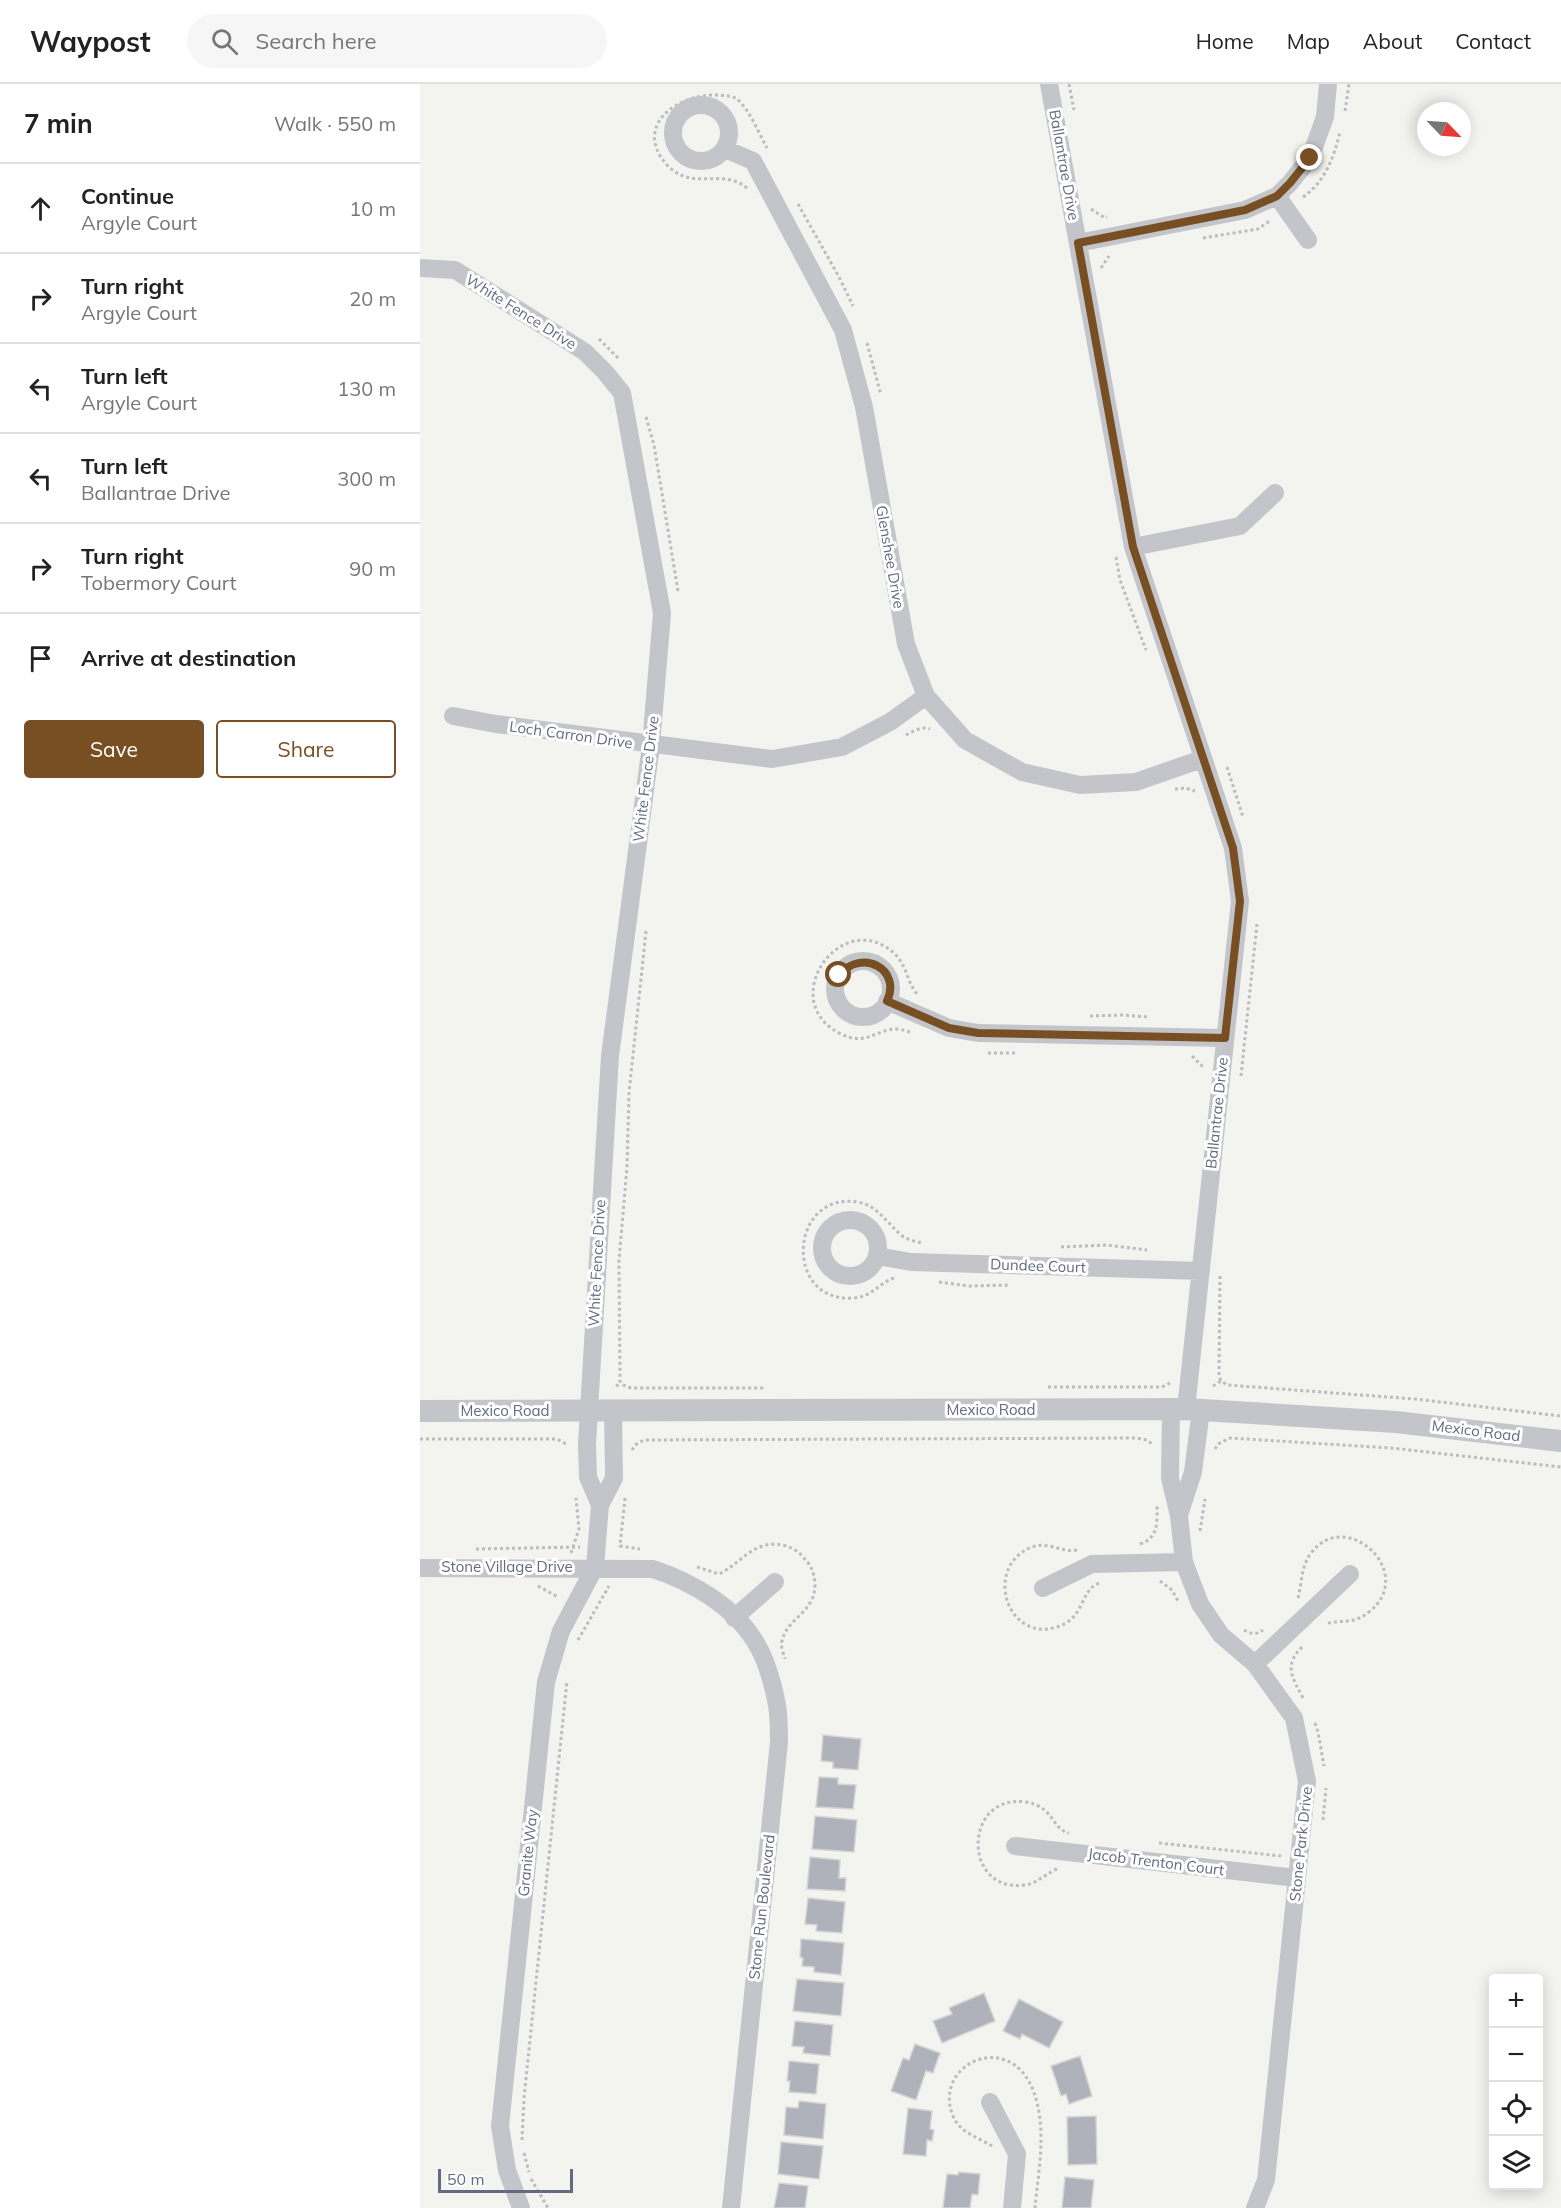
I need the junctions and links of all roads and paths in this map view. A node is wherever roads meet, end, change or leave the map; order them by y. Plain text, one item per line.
1 (1049, 84) edge
2 (1069, 84) edge
3 (1328, 84) edge
4 (1348, 84) edge
5 (1344, 113) dead end
6 (1075, 118) dead end
7 (1342, 124) dead end
8 (725, 149) dead end
9 (1089, 199) dead end
10 (1281, 202) junction
11 (1116, 216) dead end
12 (1201, 239) dead end
13 (1308, 240) dead end
14 (1078, 243) junction
15 (1109, 254) dead end
16 (420, 268) edge
17 (1101, 268) dead end
18 (594, 336) dead end
19 (619, 360) dead end
20 (645, 413) dead end
21 (1275, 493) dead end
22 (1133, 547) junction
23 (679, 597) dead end
24 (926, 696) junction
25 (453, 716) dead end
26 (933, 730) dead end
27 (897, 739) dead end
28 (651, 746) junction
29 (1202, 759) junction
30 (1227, 767) dead end
31 (1166, 792) dead end
32 (1200, 795) dead end
33 (1244, 819) dead end
34 (1257, 924) dead end
35 (646, 929) dead end
36 (919, 995) dead end
37 (887, 1001) dead end
38 (1088, 1016) dead end
39 (1156, 1017) dead end
40 (911, 1032) dead end
41 (1225, 1038) junction
42 (978, 1051) dead end
43 (1018, 1053) dead end
44 (1186, 1054) dead end
45 (1205, 1074) dead end
46 (1240, 1087) dead end
47 (877, 1256) dead end
48 (1200, 1271) junction
49 (1220, 1274) dead end
50 (1175, 1376) dead end
51 (1221, 1381) junction
52 (621, 1383) junction
53 (616, 1386) dead end
54 (1214, 1386) dead end
55 (776, 1388) dead end
56 (1044, 1388) dead end
57 (1186, 1409) junction
58 (420, 1411) edge
59 (589, 1412) junction
60 (613, 1412) junction
61 (1561, 1416) edge
62 (420, 1439) edge
63 (1561, 1441) edge
64 (1154, 1446) dead end
65 (573, 1450) dead end
66 (1213, 1451) dead end
67 (631, 1454) dead end
68 (1561, 1467) edge
69 (1206, 1491) dead end
70 (626, 1494) dead end
71 (576, 1496) dead end
72 (1157, 1502) dead end
73 (600, 1505) junction
74 (1179, 1516) junction
75 (1200, 1533) dead end
76 (1132, 1544) dead end
77 (573, 1548) dead end
78 (1081, 1549) dead end
79 (643, 1550) dead end
80 (1184, 1562) junction
81 (694, 1565) dead end
82 (595, 1567) junction
83 (420, 1568) edge
84 (1350, 1574) dead end
85 (613, 1579) dead end
86 (1157, 1581) dead end
87 (775, 1582) dead end
88 (1100, 1582) dead end
89 (1043, 1587) dead end
90 (1183, 1609) dead end
91 (735, 1618) junction
92 (1242, 1629) dead end
93 (1258, 1634) dead end
94 (575, 1649) dead end
95 (787, 1664) dead end
96 (1256, 1664) junction
97 (567, 1672) dead end
98 (1015, 1846) dead end
99 (1284, 1849) dead end
100 (1289, 1877) junction
101 (990, 2102) dead end
102 (521, 2208) edge
103 (549, 2208) edge
104 (731, 2208) edge
105 (1012, 2208) edge
106 (1255, 2208) edge

1 - 14 street, Ballantrae Drive
2 - 6 path
3 - 10 street
4 - 5 path
7 - 10 path
8 - 24 street, Glenshee Drive
9 - 11 path
10 - 12 path
10 - 13 street
10 - 14 street
14 - 22 street, Ballantrae Drive
15 - 17 path
16 - 28 street, White Fence Drive
18 - 19 path
20 - 23 path
21 - 22 street
22 - 29 street, Ballantrae Drive
24 - 28 street, Loch Carron Drive
24 - 29 street, Glenshee Drive
25 - 28 street, Loch Carron Drive
26 - 27 path
28 - 59 street, White Fence Drive
29 - 41 street, Ballantrae Drive
30 - 33 path
31 - 32 path
34 - 46 path
35 - 52 path
36 - 40 path
37 - 41 street
38 - 39 path
41 - 48 street, Ballantrae Drive
42 - 43 path
44 - 45 path
47 - 48 street, Dundee Court
48 - 57 street, Ballantrae Drive
49 - 51 path
50 - 56 path
51 - 54 path
51 - 61 path
52 - 53 path
52 - 55 path
57 - 60 street, Mexico Road
57 - 63 street, Mexico Road
57 - 74 street, Stone Park Drive
57 - 74 street, Stone Park Drive
58 - 59 street, Mexico Road
59 - 60 street, Mexico Road
59 - 73 street, Granite Way
60 - 73 street, Granite Way
62 - 65 path
64 - 67 path
66 - 68 path
69 - 75 path
70 - 79 path
71 - 77 path
72 - 76 path
73 - 82 street, Granite Way
74 - 80 street, Stone Park Drive
78 - 88 path
80 - 89 street
80 - 96 street, Stone Park Drive
81 - 95 path
82 - 83 street, Stone Village Drive
82 - 91 street, Stone Run Boulevard
82 - 102 street, Granite Way
84 - 96 street
85 - 94 path
86 - 90 path
87 - 91 street
91 - 104 street, Stone Run Boulevard
92 - 93 path
96 - 100 street, Stone Park Drive
97 - 103 path
98 - 100 street, Jacob Trenton Court
99 - 100 path
100 - 106 street, Stone Park Drive
101 - 105 street

